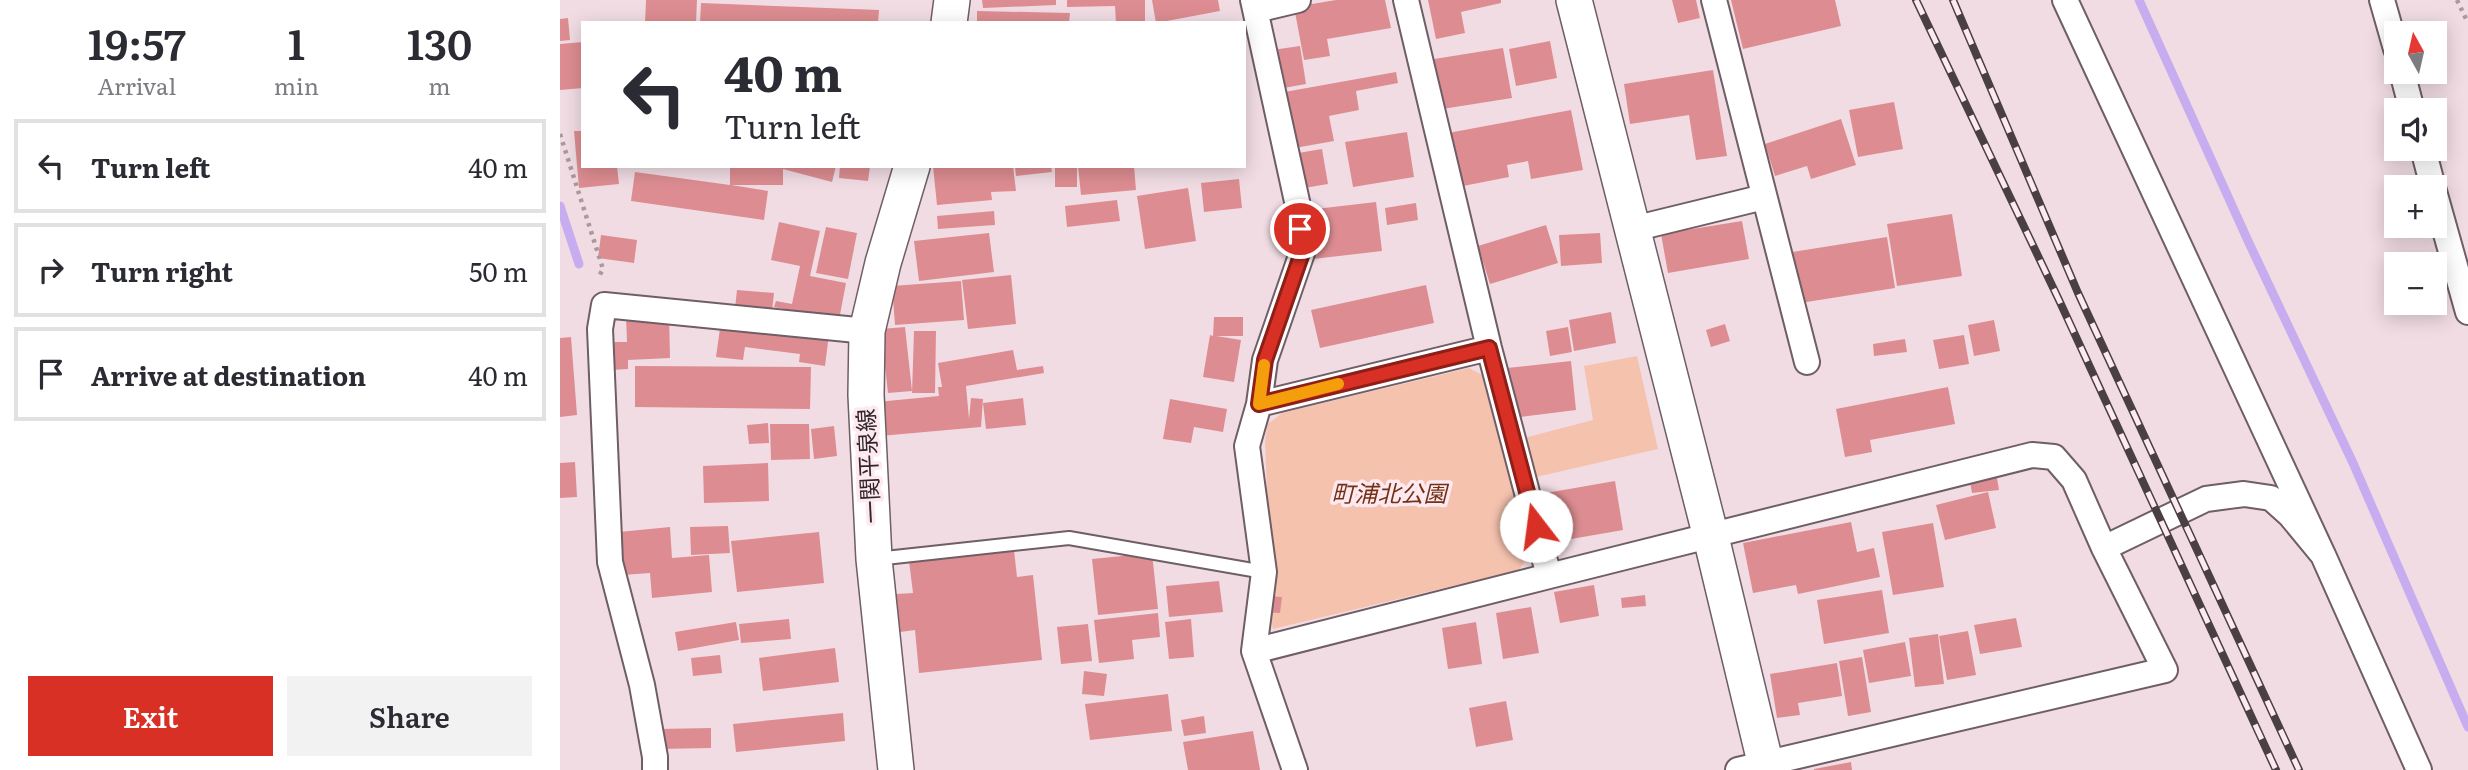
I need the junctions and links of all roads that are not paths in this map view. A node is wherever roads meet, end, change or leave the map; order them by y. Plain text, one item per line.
1 (952, 0) edge
2 (1298, 0) edge
3 (1406, 0) edge
4 (1574, 0) edge
5 (1714, 0) edge
6 (2065, 0) edge
7 (2382, 0) edge
8 (1254, 5) edge
9 (948, 21) edge
10 (2388, 21) edge
11 (911, 168) edge
12 (1764, 197) junction
13 (1633, 229) junction
14 (2447, 236) edge
15 (2468, 312) edge
16 (867, 331) junction
17 (1489, 348) junction
18 (1807, 362) dead end
19 (1259, 404) junction
20 (1711, 537) junction
21 (2104, 548) junction
22 (2323, 555) junction
23 (874, 559) junction
24 (1264, 572) junction
25 (1549, 576) junction
26 (1254, 651) junction
27 (1757, 768) edge
28 (655, 770) edge
29 (896, 770) edge
30 (1295, 770) edge
31 (2419, 770) edge

1 - 9 street
2 - 8 street
3 - 17 street
4 - 13 street
5 - 12 street
6 - 22 street
7 - 10 street
8 - 19 street
11 - 16 street, 一関平泉線
12 - 13 street
12 - 18 street
13 - 20 street
14 - 15 street
16 - 23 street, 一関平泉線
16 - 28 street
17 - 19 street
17 - 25 street
19 - 24 street
20 - 21 street
20 - 25 street
20 - 27 street
21 - 22 street
21 - 27 street
22 - 31 street
23 - 24 lane
23 - 29 street, 一関平泉線
24 - 26 street
25 - 26 street
26 - 30 street

